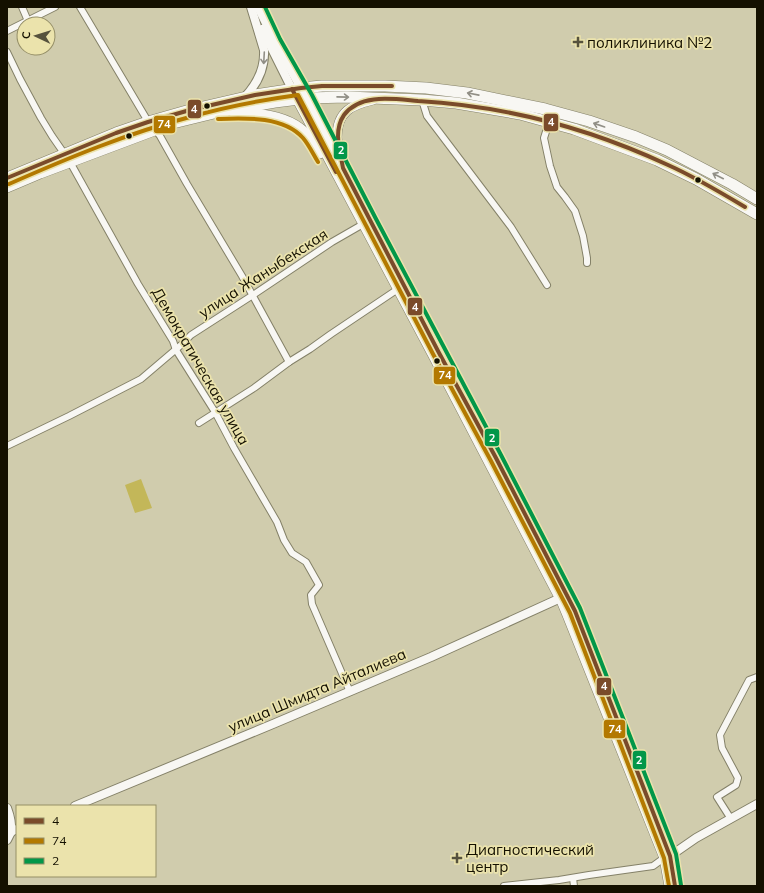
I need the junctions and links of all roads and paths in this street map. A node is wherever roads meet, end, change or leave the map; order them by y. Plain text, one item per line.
1 (55, 7) edge
2 (80, 7) edge
3 (251, 7) edge
4 (258, 7) edge
5 (38, 16) edge
6 (7, 52) edge
7 (380, 86) junction
8 (296, 88) junction
9 (245, 97) junction
10 (302, 98) junction
11 (380, 98) junction
12 (422, 100) junction
13 (218, 112) junction
14 (549, 122) junction
15 (151, 125) junction
16 (67, 158) junction
17 (343, 168) junction
18 (7, 178) edge
19 (340, 179) junction
20 (7, 188) edge
21 (754, 197) edge
22 (745, 207) junction
23 (757, 214) edge
24 (366, 222) junction
25 (587, 263) dead end
26 (547, 285) dead end
27 (398, 289) junction
28 (253, 295) junction
29 (176, 350) junction
30 (289, 362) junction
31 (215, 412) junction
32 (199, 423) dead end
33 (7, 446) edge
34 (563, 597) junction
35 (757, 677) edge
36 (350, 692) junction
37 (757, 804) edge
38 (77, 805) edge
39 (7, 808) edge
40 (731, 819) junction
41 (12, 834) edge
42 (667, 857) junction
43 (573, 878) junction
44 (504, 886) edge
45 (574, 886) edge
46 (669, 886) edge
47 (675, 886) edge

1 - 5 street
2 - 15 street
3 - 8 street
3 -> 9 street
4 - 8 street
6 - 16 street, Демократическая улица
7 - 8 highway
7 - 11 highway
21 -> 7 highway
8 - 9 highway
8 - 10 main road
9 - 15 highway
10 -> 11 highway
10 - 13 highway
10 - 17 main road
10 - 19 main road
11 - 12 highway
11 - 17 main road
12 - 14 highway
12 - 26 street
13 - 15 highway
13 - 19 main road
14 - 22 highway
14 - 25 street
15 - 16 highway
15 - 28 street
16 - 18 highway
16 - 20 highway
16 - 29 street, Демократическая улица
17 - 24 main road
19 - 24 main road
21 - 22 highway
22 - 23 highway
24 - 27 main road
24 - 28 street, улица Жаныбекская
24 - 34 main road
27 - 30 street
27 - 34 main road
28 - 29 street, улица Жаныбекская
28 - 30 street
29 - 31 street, Демократическая улица
29 - 33 street, улица Жаныбекская
30 - 31 street
31 - 32 street
31 - 36 street, Демократическая улица
34 - 36 street, улица Шмидта Айталиева
34 - 42 main road
35 - 40 street
36 - 38 street, улица Шмидта Айталиева
37 - 40 street
39 - 41 street
40 - 42 street
42 - 43 street
42 - 46 main road
42 - 47 main road
43 - 44 street
43 - 45 street

